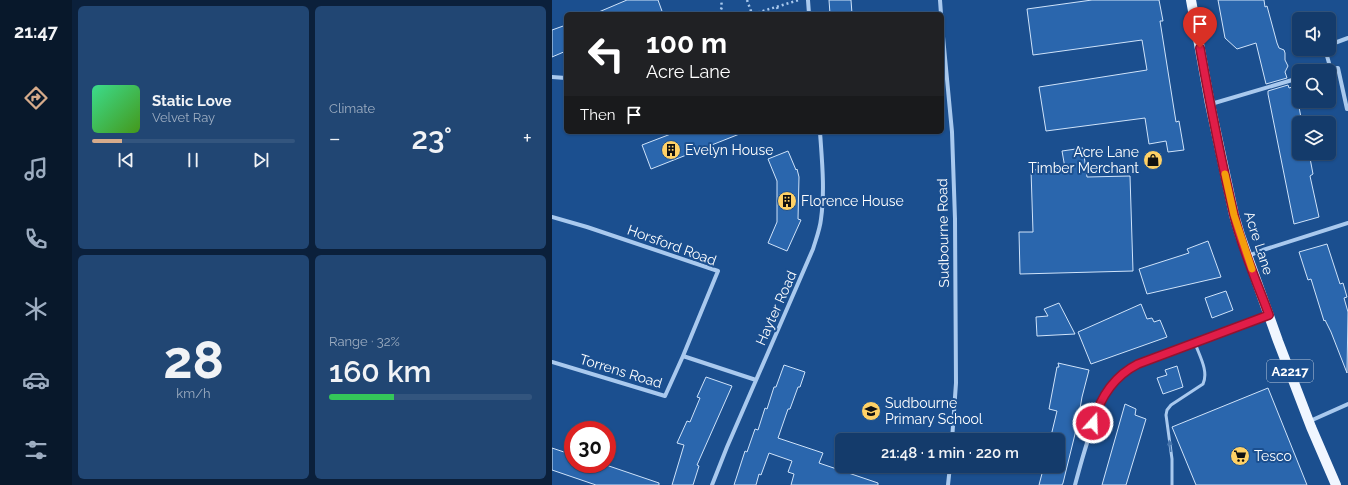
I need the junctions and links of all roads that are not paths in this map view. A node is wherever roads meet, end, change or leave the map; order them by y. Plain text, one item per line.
1 (808, 0) edge
2 (940, 0) edge
3 (1191, 0) edge
4 (809, 12) edge
5 (941, 12) edge
6 (1348, 38) edge
7 (1336, 42) edge
8 (944, 62) edge
9 (1336, 68) edge
10 (552, 77) edge
11 (564, 78) edge
12 (1292, 80) edge
13 (1210, 104) junction
14 (1348, 109) edge
15 (820, 134) edge
16 (552, 217) edge
17 (1348, 223) edge
18 (1247, 257) junction
19 (1269, 315) junction
20 (1195, 343) junction
21 (683, 356) junction
22 (552, 362) edge
23 (756, 380) junction
24 (1348, 404) edge
25 (1309, 422) junction
26 (952, 433) edge
27 (949, 473) edge
28 (712, 485) edge
29 (948, 485) edge
30 (1075, 485) edge
31 (1172, 485) edge
32 (1336, 485) edge

1 - 4 street
2 - 5 street
3 - 13 main road, Acre Lane / A2217
6 - 7 street
8 - 26 street, Sudbourne Road
9 - 14 street
10 - 11 street
12 - 13 street
13 - 18 main road, Acre Lane / A2217
15 - 23 street, Hayter Road
16 - 21 street, Horsford Road
17 - 18 street
18 - 19 main road, Acre Lane / A2217
19 - 20 street
19 - 25 main road, Acre Lane / A2217
20 - 30 street
31 -> 20 lane
21 - 22 street, Torrens Road
21 - 23 street
23 - 28 street, Hayter Road
24 - 25 street
25 - 32 main road, Acre Lane / A2217
27 - 29 street

